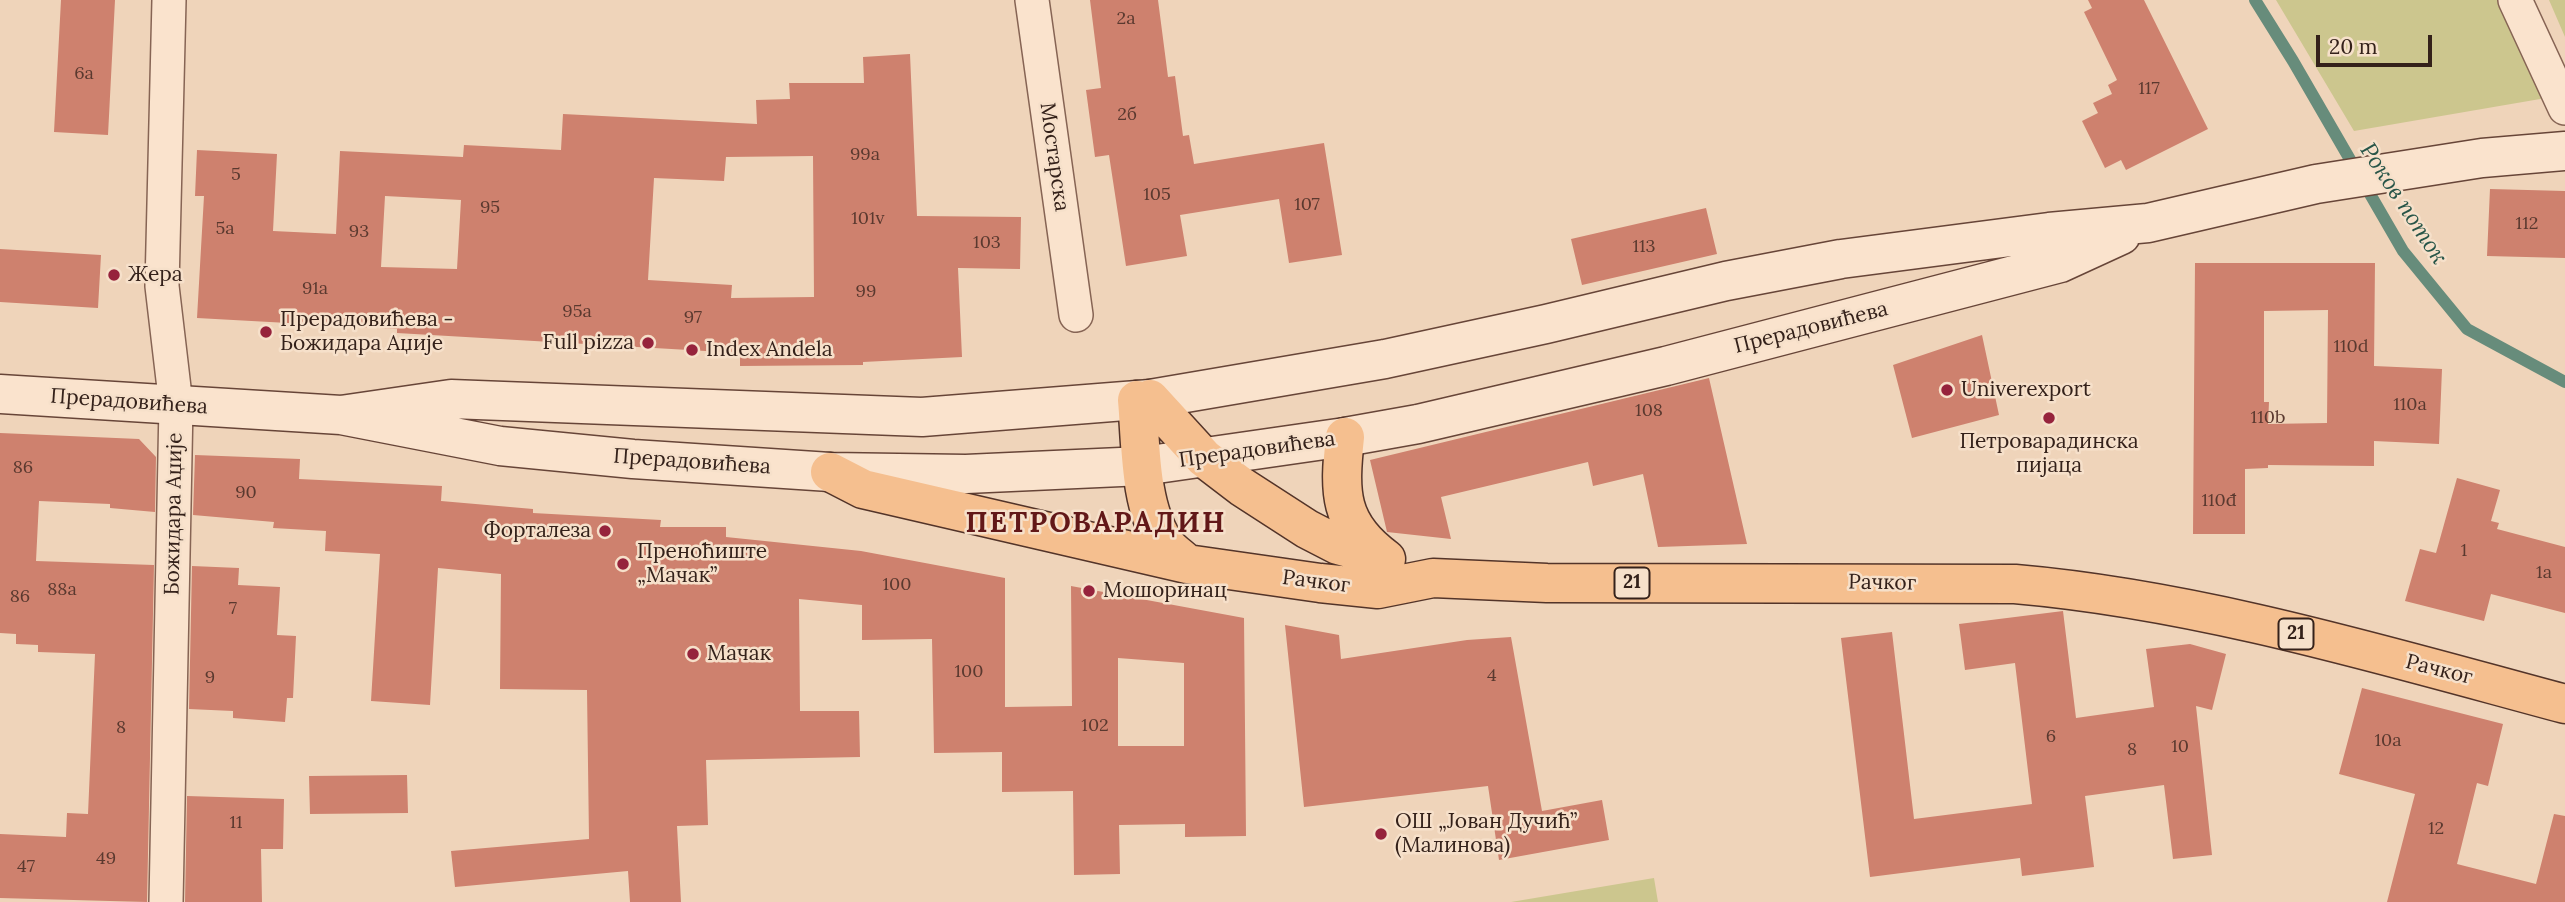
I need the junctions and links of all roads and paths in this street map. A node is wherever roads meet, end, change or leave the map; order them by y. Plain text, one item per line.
1 (169, 0) edge
2 (1032, 0) edge
3 (2515, 0) edge
4 (2565, 108) edge
5 (2565, 151) edge
6 (2148, 223) junction
7 (1076, 315) dead end
8 (0, 394) edge
9 (1144, 399) junction
10 (176, 405) junction
11 (341, 415) junction
12 (1345, 437) junction
13 (1204, 458) junction
14 (1143, 466) junction
15 (830, 472) junction
16 (1384, 558) junction
17 (1187, 564) junction
18 (1433, 578) junction
19 (2565, 704) edge
20 (166, 902) edge

1 - 10 street, Божидара Аџије
2 - 7 street, Мостарска
3 - 4 street
5 - 6 main road, Прерадовићева
6 - 9 main road, Прерадовићева
6 - 12 main road, Прерадовићева
8 - 10 main road, Прерадовићева
9 - 11 main road, Прерадовићева
9 - 13 main road, 21
9 - 14 main road
10 - 11 main road, Прерадовићева
10 - 20 street, Божидара Аџије
11 - 15 main road, Прерадовићева
12 - 13 main road, Прерадовићева
12 - 16 main road
13 - 14 main road, Прерадовићева
13 - 16 main road, Рачког / 21
14 - 15 main road, Прерадовићева
14 - 17 main road
15 - 17 main road, 21
16 - 18 main road, 21
17 - 18 main road, Рачког / 21
18 - 19 main road, Рачког / 21

